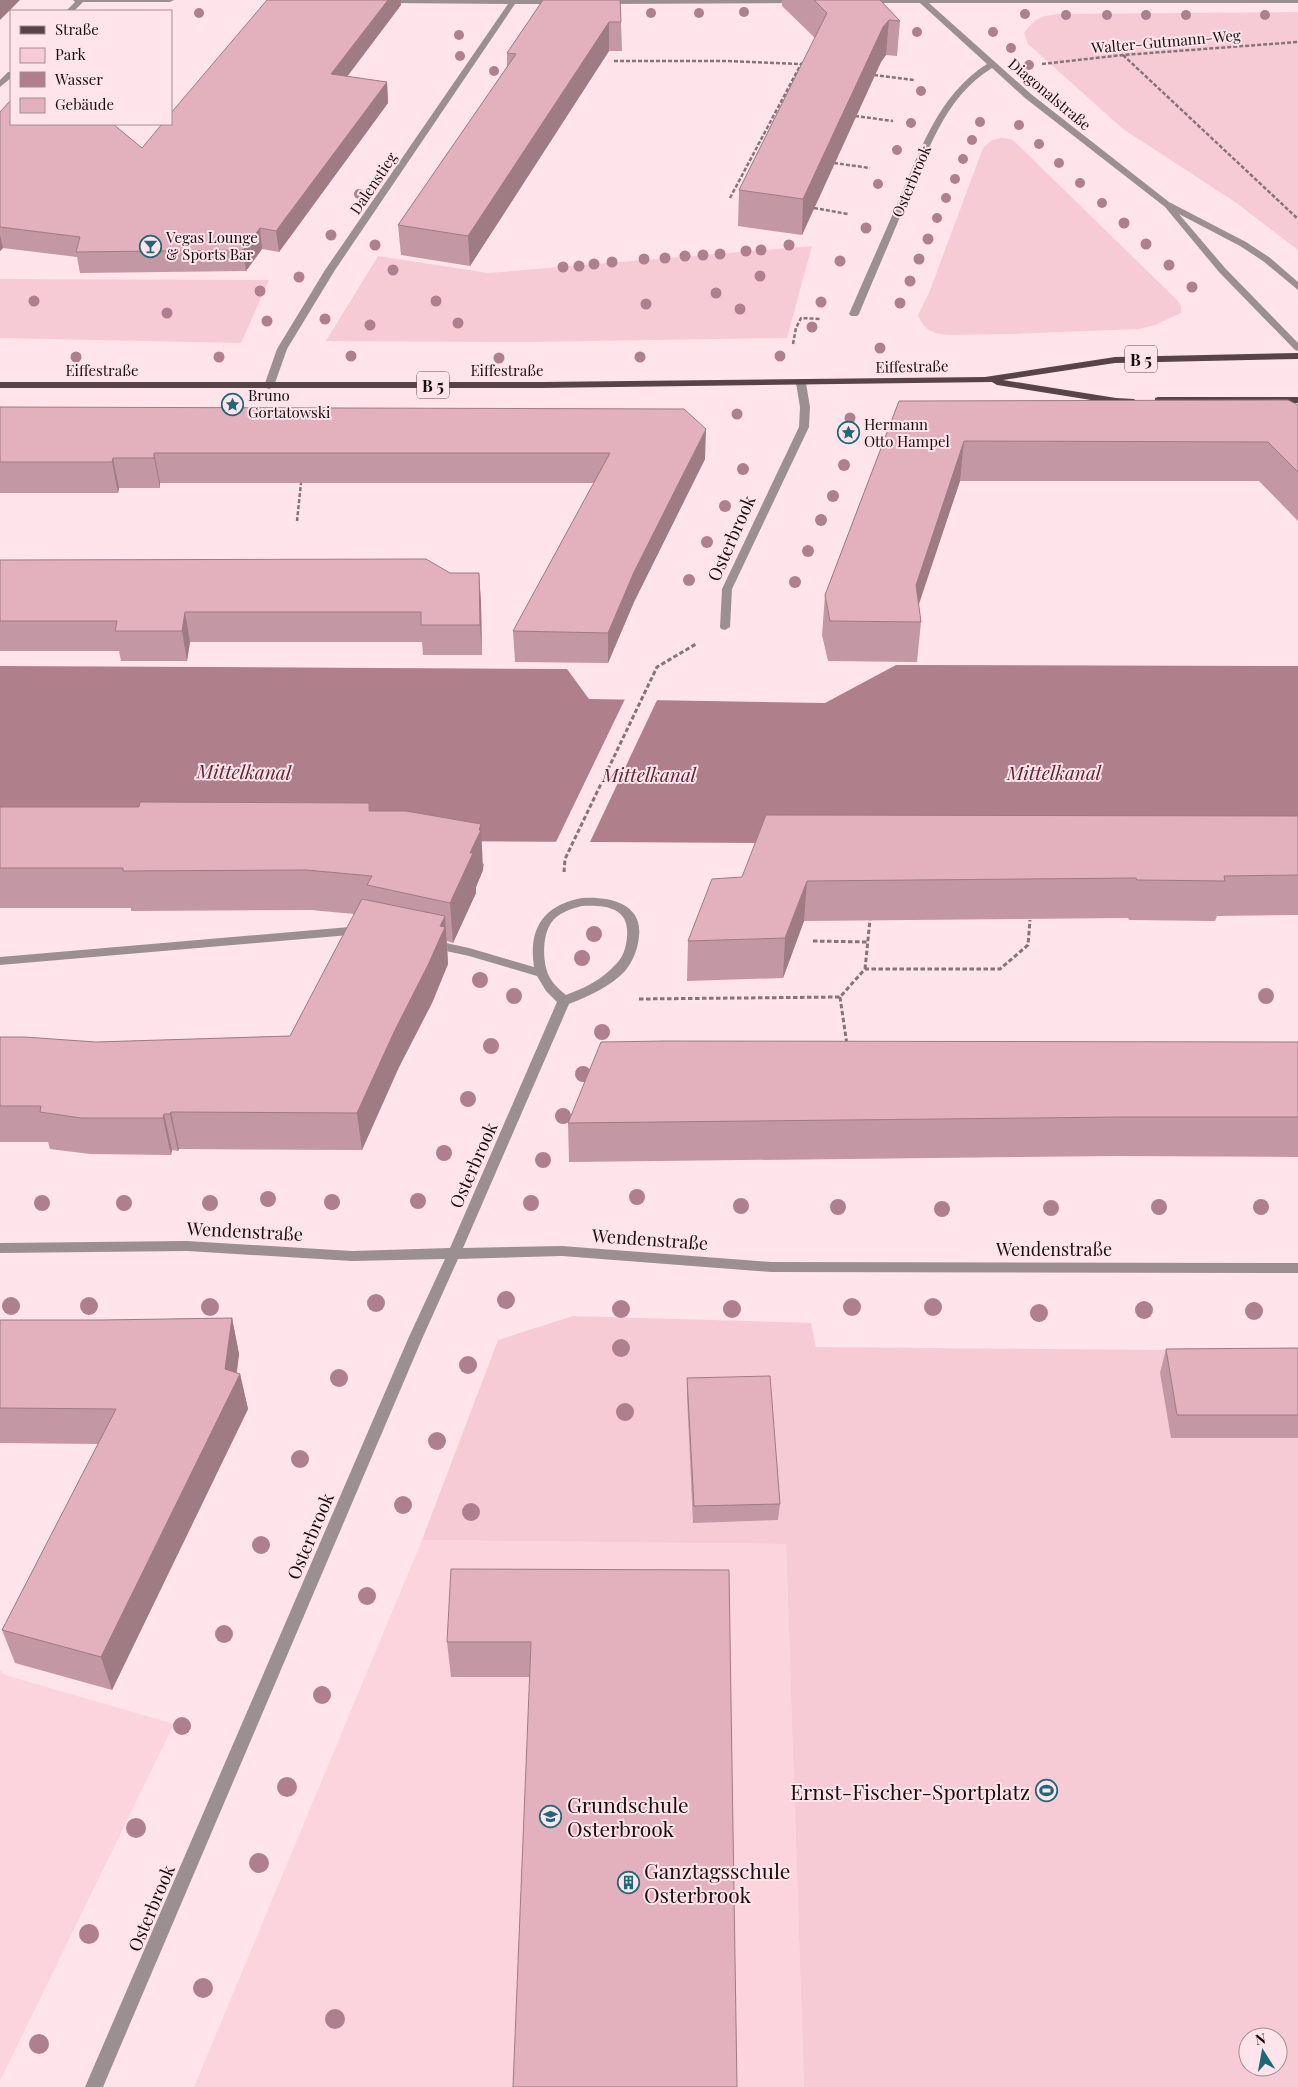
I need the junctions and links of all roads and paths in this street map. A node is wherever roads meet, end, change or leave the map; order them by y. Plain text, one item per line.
1 (79, 0) edge
2 (170, 0) edge
3 (922, 0) edge
4 (1221, 0) edge
5 (378, 1) edge
6 (812, 1) edge
7 (852, 1) edge
8 (1298, 1) edge
9 (513, 2) junction
10 (573, 2) edge
11 (593, 2) edge
12 (71, 10) edge
13 (1298, 42) edge
14 (1123, 54) junction
15 (614, 61) edge
16 (808, 61) edge
17 (800, 64) junction
18 (992, 64) junction
19 (1036, 64) dead end
20 (10, 75) edge
21 (874, 75) edge
22 (914, 80) dead end
23 (0, 86) edge
24 (855, 116) edge
25 (893, 120) dead end
26 (834, 163) edge
27 (870, 168) dead end
28 (730, 198) dead end
29 (1166, 204) junction
30 (814, 208) edge
31 (848, 214) dead end
32 (1298, 219) edge
33 (1298, 287) edge
34 (854, 314) dead end
35 (801, 318) dead end
36 (793, 344) dead end
37 (1298, 348) edge
38 (1298, 356) edge
39 (985, 380) junction
40 (801, 383) junction
41 (0, 385) edge
42 (269, 386) junction
43 (1298, 400) edge
44 (301, 483) edge
45 (297, 521) dead end
46 (725, 627) joint
47 (565, 859) dead end
48 (870, 920) edge
49 (1030, 920) edge
50 (369, 930) edge
51 (424, 942) edge
52 (813, 942) dead end
53 (868, 942) junction
54 (0, 961) edge
55 (865, 969) junction
56 (541, 973) junction
57 (590, 991) junction
58 (840, 997) junction
59 (564, 1002) junction
60 (848, 1055) edge
61 (0, 1248) edge
62 (453, 1254) junction
63 (1298, 1268) edge
64 (94, 2087) edge

1 - 2 street
1 - 12 street
3 - 4 street
3 - 7 street
3 - 18 street, Diagonalstraße
4 - 8 street
5 - 9 street
6 - 11 street
9 - 10 street
9 - 42 street, Dalenstieg
13 - 14 path, Walter-Gutmann-Weg
14 - 19 path, Walter-Gutmann-Weg
14 - 32 path
15 - 17 path
16 - 17 path
17 - 28 path
18 - 29 street, Diagonalstraße
18 - 34 street, Osterbrook
20 - 23 street
21 - 22 path
24 - 25 path
26 - 27 path
29 - 33 street, Diagonalstraße
29 - 37 street, Diagonalstraße
30 - 31 path
35 - 36 path
38 - 39 main road, Eiffestraße / B 5
39 - 40 main road, Eiffestraße / B 5
39 - 43 main road, Eiffestraße / B 5
40 - 42 main road, Eiffestraße / B 5
40 - 46 street, Osterbrook
41 - 42 main road, Eiffestraße / B 5
44 - 45 path
46 - 47 path
48 - 53 path
49 - 55 path
50 - 54 street
51 - 56 street
52 - 53 path
53 - 55 path
55 - 58 path
56 - 57 street
56 - 59 street
57 - 58 path
57 - 59 street
58 - 60 path
59 - 62 street, Osterbrook
61 - 62 street, Wendenstraße
62 - 63 street, Wendenstraße
62 - 64 street, Osterbrook

